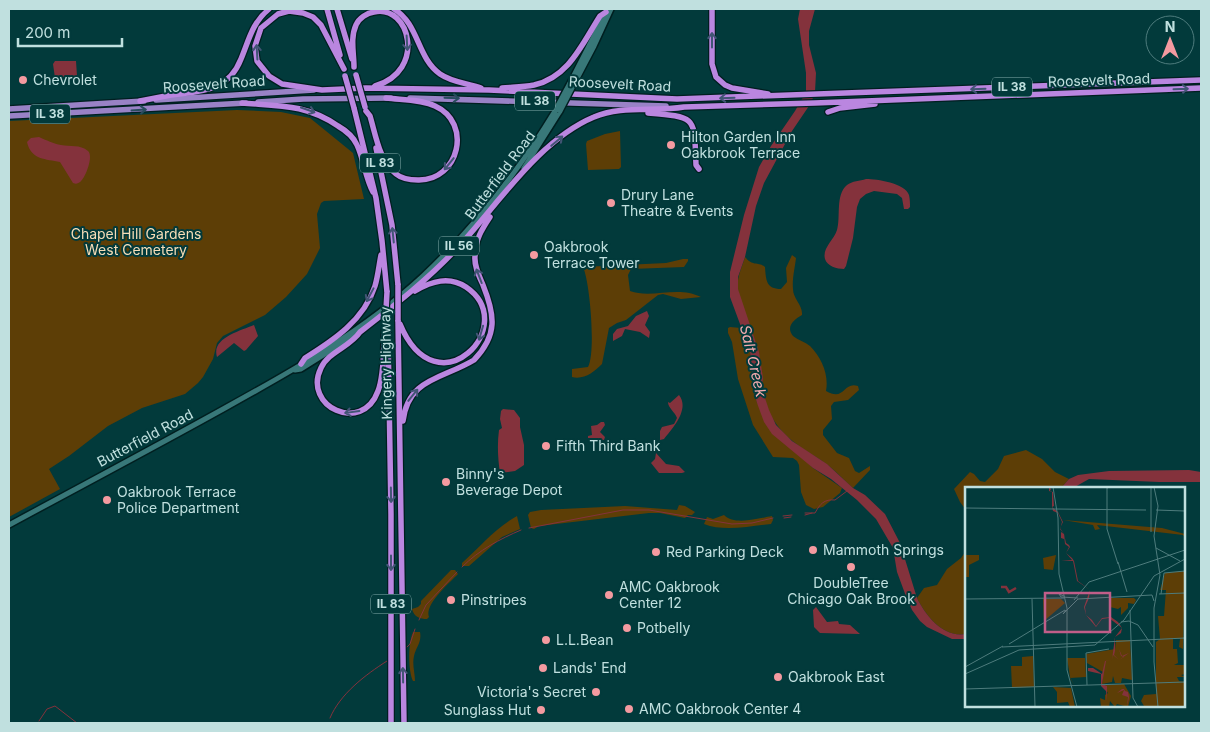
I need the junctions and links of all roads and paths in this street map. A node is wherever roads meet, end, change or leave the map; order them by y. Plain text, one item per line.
1 (268, 9) edge
2 (327, 9) edge
3 (337, 9) edge
4 (394, 9) edge
5 (712, 9) edge
6 (608, 10) edge
7 (354, 67) junction
8 (345, 72) junction
9 (1201, 80) edge
10 (366, 88) junction
11 (1201, 88) edge
12 (322, 90) junction
13 (487, 90) junction
14 (793, 96) junction
15 (957, 97) junction
16 (386, 98) junction
17 (140, 101) junction
18 (242, 103) junction
19 (684, 107) junction
20 (9, 109) edge
21 (366, 109) junction
22 (557, 111) junction
23 (621, 111) junction
24 (828, 112) dead end
25 (9, 116) edge
26 (699, 169) dead end
27 (521, 173) junction
28 (508, 190) junction
29 (376, 198) junction
30 (383, 248) junction
31 (405, 298) junction
32 (398, 320) junction
33 (386, 326) junction
34 (360, 332) junction
35 (301, 364) junction
36 (292, 370) junction
37 (400, 476) junction
38 (9, 525) edge
39 (391, 723) edge
40 (404, 723) edge

1 - 17 highway
2 - 8 highway, Kingery Highway / IL 83
3 - 7 highway, Kingery Highway / IL 83
4 - 13 highway
14 -> 5 highway
6 - 13 highway
6 - 22 main road, Butterfield Road / IL 56, bridge
7 -> 10 highway
7 - 21 highway, Kingery Highway / IL 83, bridge
12 -> 8 highway
8 - 29 highway, Kingery Highway / IL 83, bridge
9 -> 14 highway, Roosevelt Road / IL 38
10 - 12 highway, Roosevelt Road / IL 38
10 - 13 highway, Roosevelt Road / IL 38
15 -> 11 highway, Roosevelt Road / IL 38
12 - 17 main road, Roosevelt Road / IL 38
14 -> 13 highway, Roosevelt Road / IL 38
15 - 19 highway, Roosevelt Road / IL 38
15 - 24 highway
16 - 18 main road, Roosevelt Road / IL 38
16 -> 19 main road, Roosevelt Road / IL 38
16 -> 21 highway
17 - 20 main road, Roosevelt Road / IL 38
25 -> 18 main road, Roosevelt Road / IL 38
18 -> 29 highway
19 - 23 highway
32 -> 21 highway, Kingery Highway / IL 83, bridge
22 - 27 main road, Butterfield Road / IL 56
22 - 35 main road, Butterfield Road / IL 56
23 - 26 highway
27 -> 23 highway
27 - 28 highway, Butterfield Road / IL 56
28 - 31 highway, Butterfield Road / IL 56
37 -> 28 highway
29 - 30 highway, Kingery Highway / IL 83
30 - 33 highway, Kingery Highway / IL 83, bridge
30 -> 35 highway
31 -> 32 highway
31 - 34 highway, Butterfield Road / IL 56
32 - 37 highway, Kingery Highway / IL 83
33 -> 34 highway
33 -> 39 highway, Kingery Highway / IL 83
34 - 36 main road, Butterfield Road / IL 56
35 - 36 main road, Butterfield Road / IL 56
36 - 38 main road, Butterfield Road / IL 56
40 -> 37 highway, Kingery Highway / IL 83

